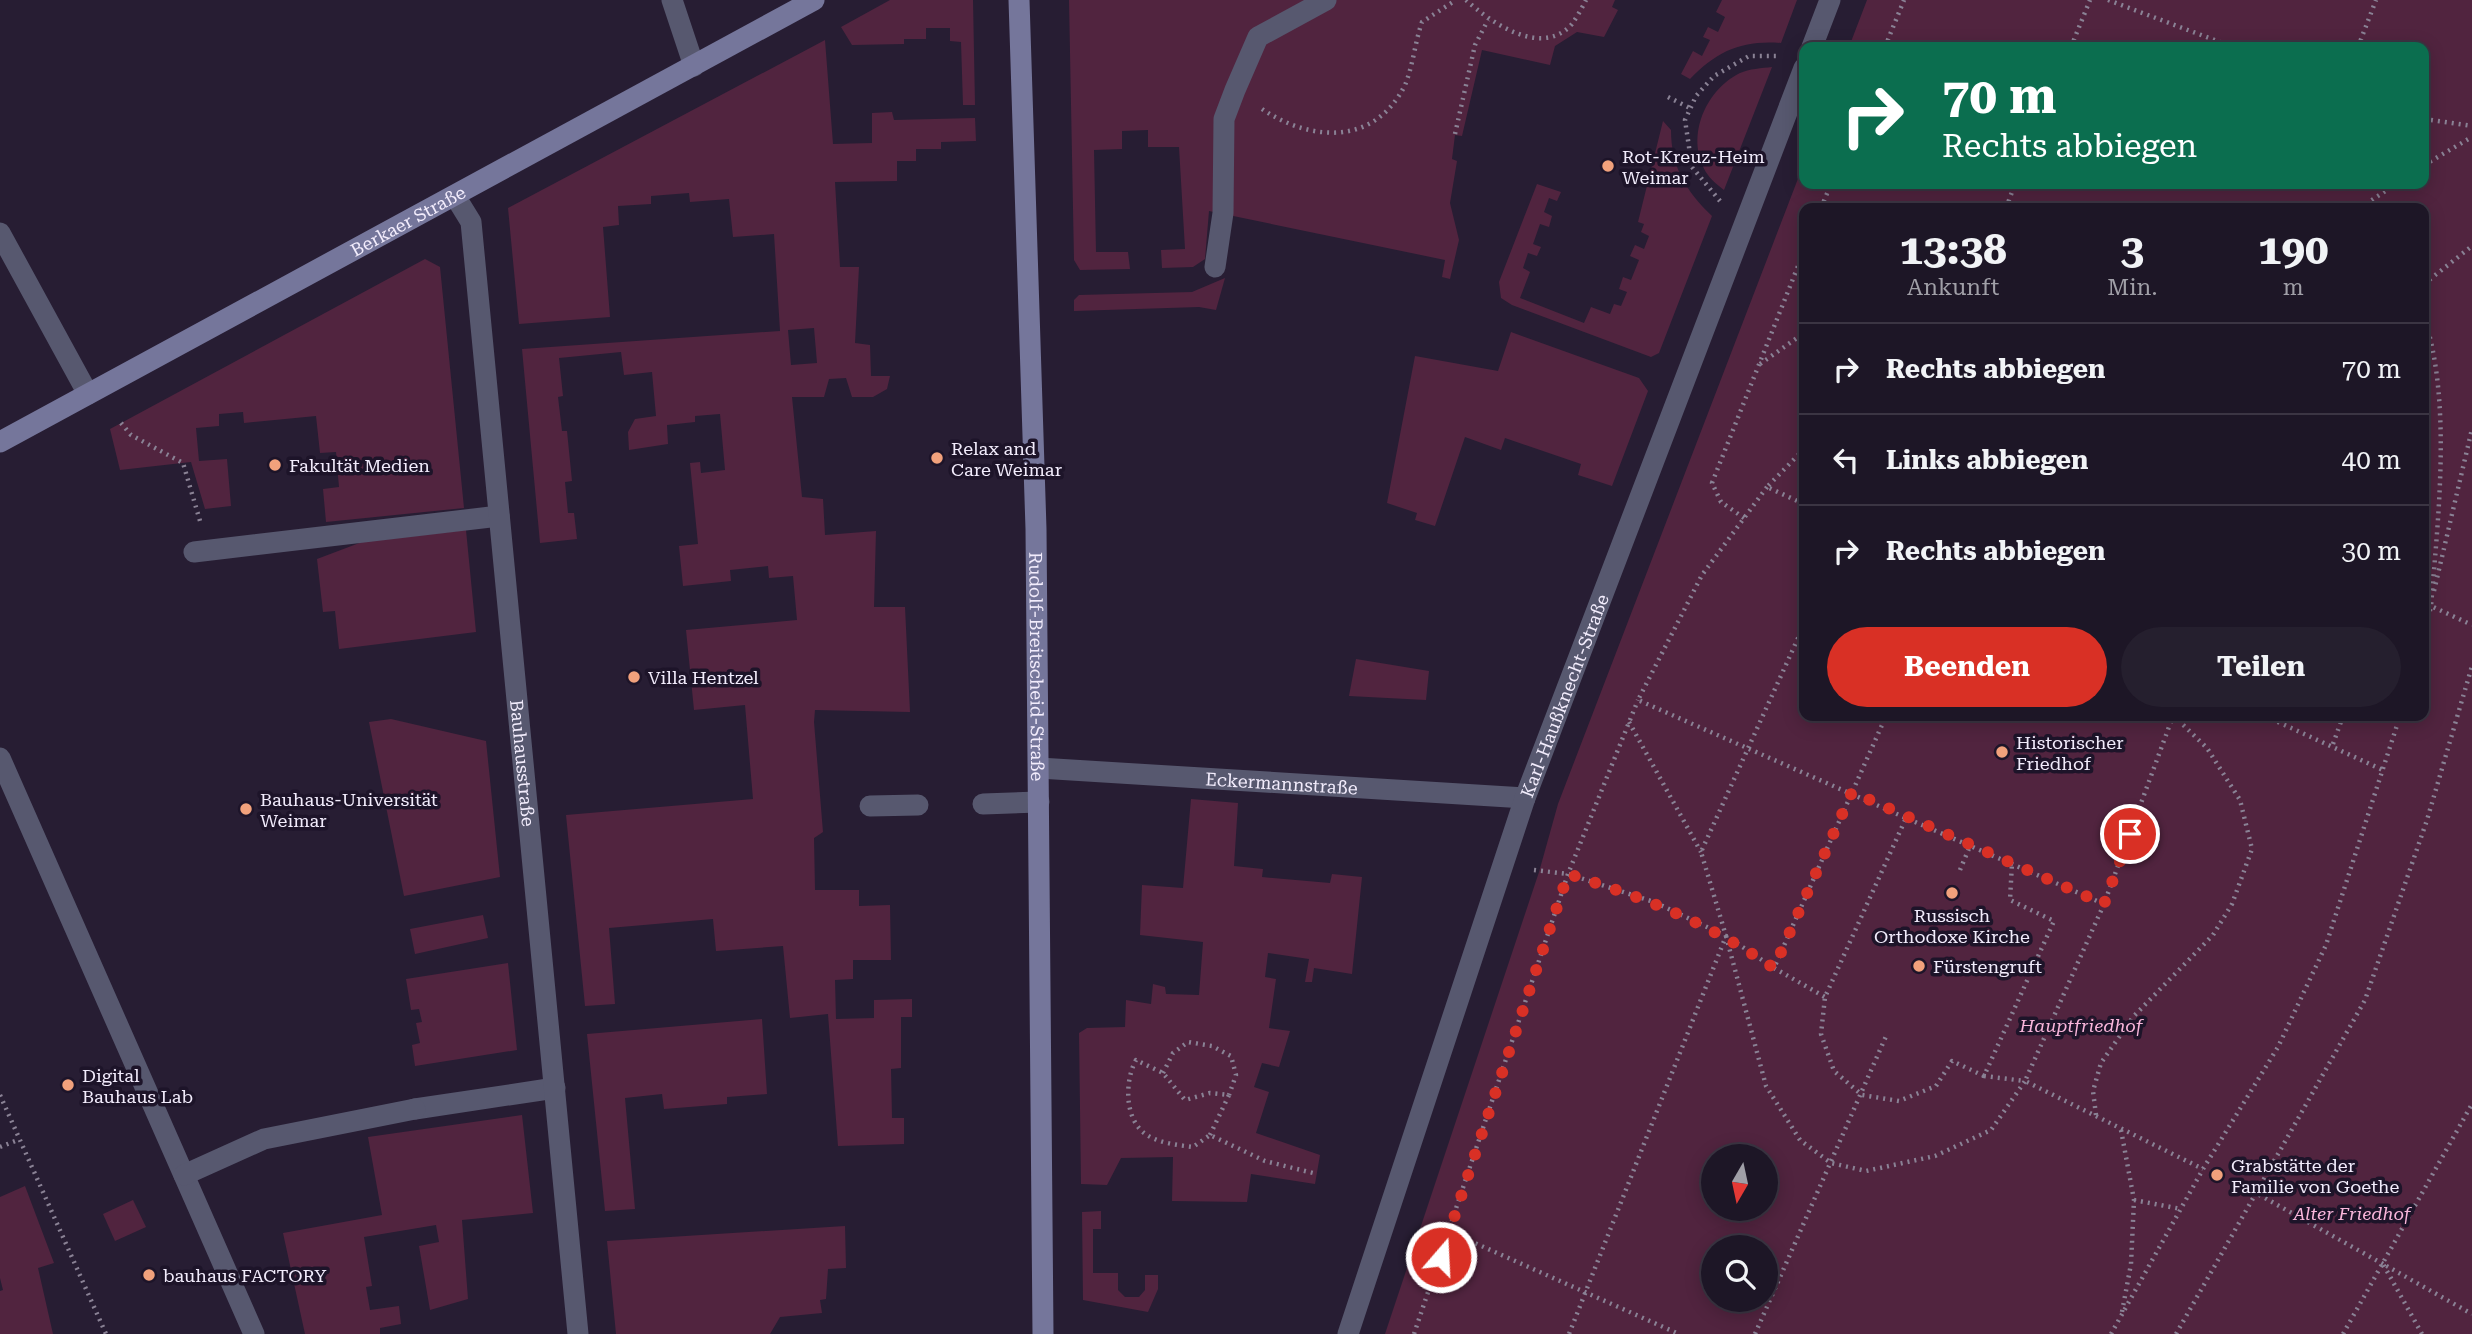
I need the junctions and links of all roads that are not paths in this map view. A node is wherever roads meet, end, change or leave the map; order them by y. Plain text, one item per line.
1 (672, 0) edge
2 (814, 0) edge
3 (1019, 0) edge
4 (1326, 0) edge
5 (1830, 0) edge
6 (1814, 42) edge
7 (694, 66) junction
8 (1799, 81) edge
9 (455, 196) junction
10 (0, 233) edge
11 (1215, 267) dead end
12 (88, 394) junction
13 (0, 442) edge
14 (499, 516) junction
15 (201, 551) road end
16 (0, 758) edge
17 (1039, 768) junction
18 (1525, 798) junction
19 (1039, 803) junction
20 (983, 804) dead end
21 (918, 805) dead end
22 (870, 806) dead end
23 (555, 1088) junction
24 (184, 1175) junction
25 (254, 1334) edge
26 (579, 1334) edge
27 (1043, 1334) edge
28 (1348, 1334) edge

1 - 7 street
2 - 7 street, Berkaer Straße
3 - 17 street, Rudolf-Breitscheid-Straße
4 - 11 street
5 - 6 street
7 - 9 street, Berkaer Straße
8 - 18 street, Karl-Haußknecht-Straße
9 - 12 street, Berkaer Straße
9 - 14 street, Bauhausstraße
10 - 12 street
12 - 13 street, Berkaer Straße
14 - 15 street
14 - 23 street, Bauhausstraße
16 - 24 street
17 - 18 street, Eckermannstraße
17 - 19 street, Rudolf-Breitscheid-Straße
18 - 28 street, Karl-Haußknecht-Straße
19 - 20 street
19 - 27 street, Rudolf-Breitscheid-Straße
21 - 22 street
23 - 24 street
23 - 26 street, Bauhausstraße
24 - 25 street

